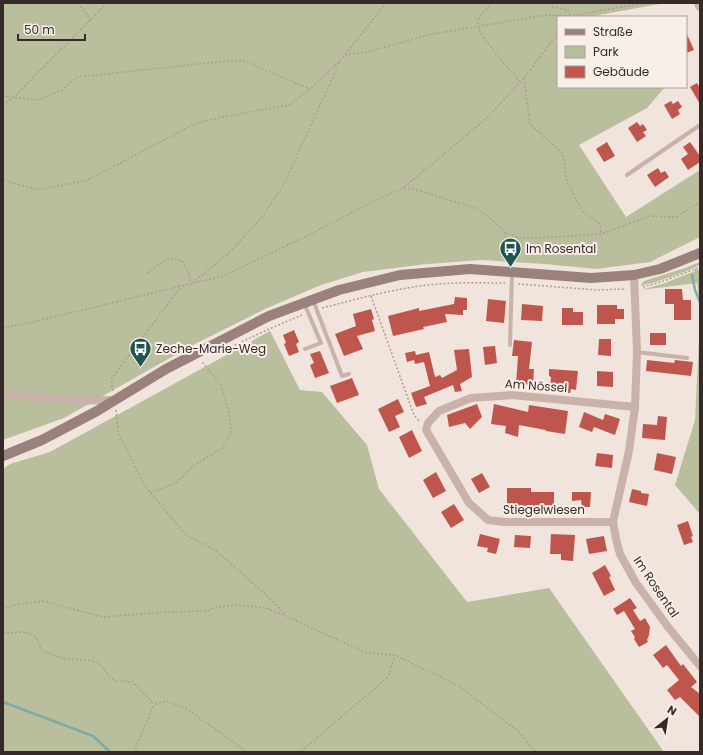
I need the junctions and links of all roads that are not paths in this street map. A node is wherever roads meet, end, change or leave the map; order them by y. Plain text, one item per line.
1 (699, 3) edge
2 (700, 6) edge
3 (700, 125) edge
4 (627, 175) dead end
5 (700, 253) edge
6 (508, 272) junction
7 (634, 275) junction
8 (311, 304) junction
9 (510, 344) dead end
10 (305, 349) dead end
11 (637, 352) junction
12 (687, 358) dead end
13 (349, 374) dead end
14 (3, 394) edge
15 (116, 400) junction
16 (634, 407) junction
17 (426, 430) joint
18 (3, 456) edge
19 (613, 522) junction
20 (700, 666) edge

1 - 2 street
3 - 4 lane
5 - 7 main road
6 - 7 main road
6 - 8 main road
6 - 9 lane
7 - 11 street, Im Rosental
8 - 10 lane
8 - 13 lane
8 - 15 main road
11 - 12 lane
11 - 16 street, Im Rosental
14 - 15 street
15 - 18 main road
16 - 17 street, Am Nössel
16 - 19 street, Im Rosental
17 - 19 street, Stiegelwiesen
19 - 20 street, Im Rosental

